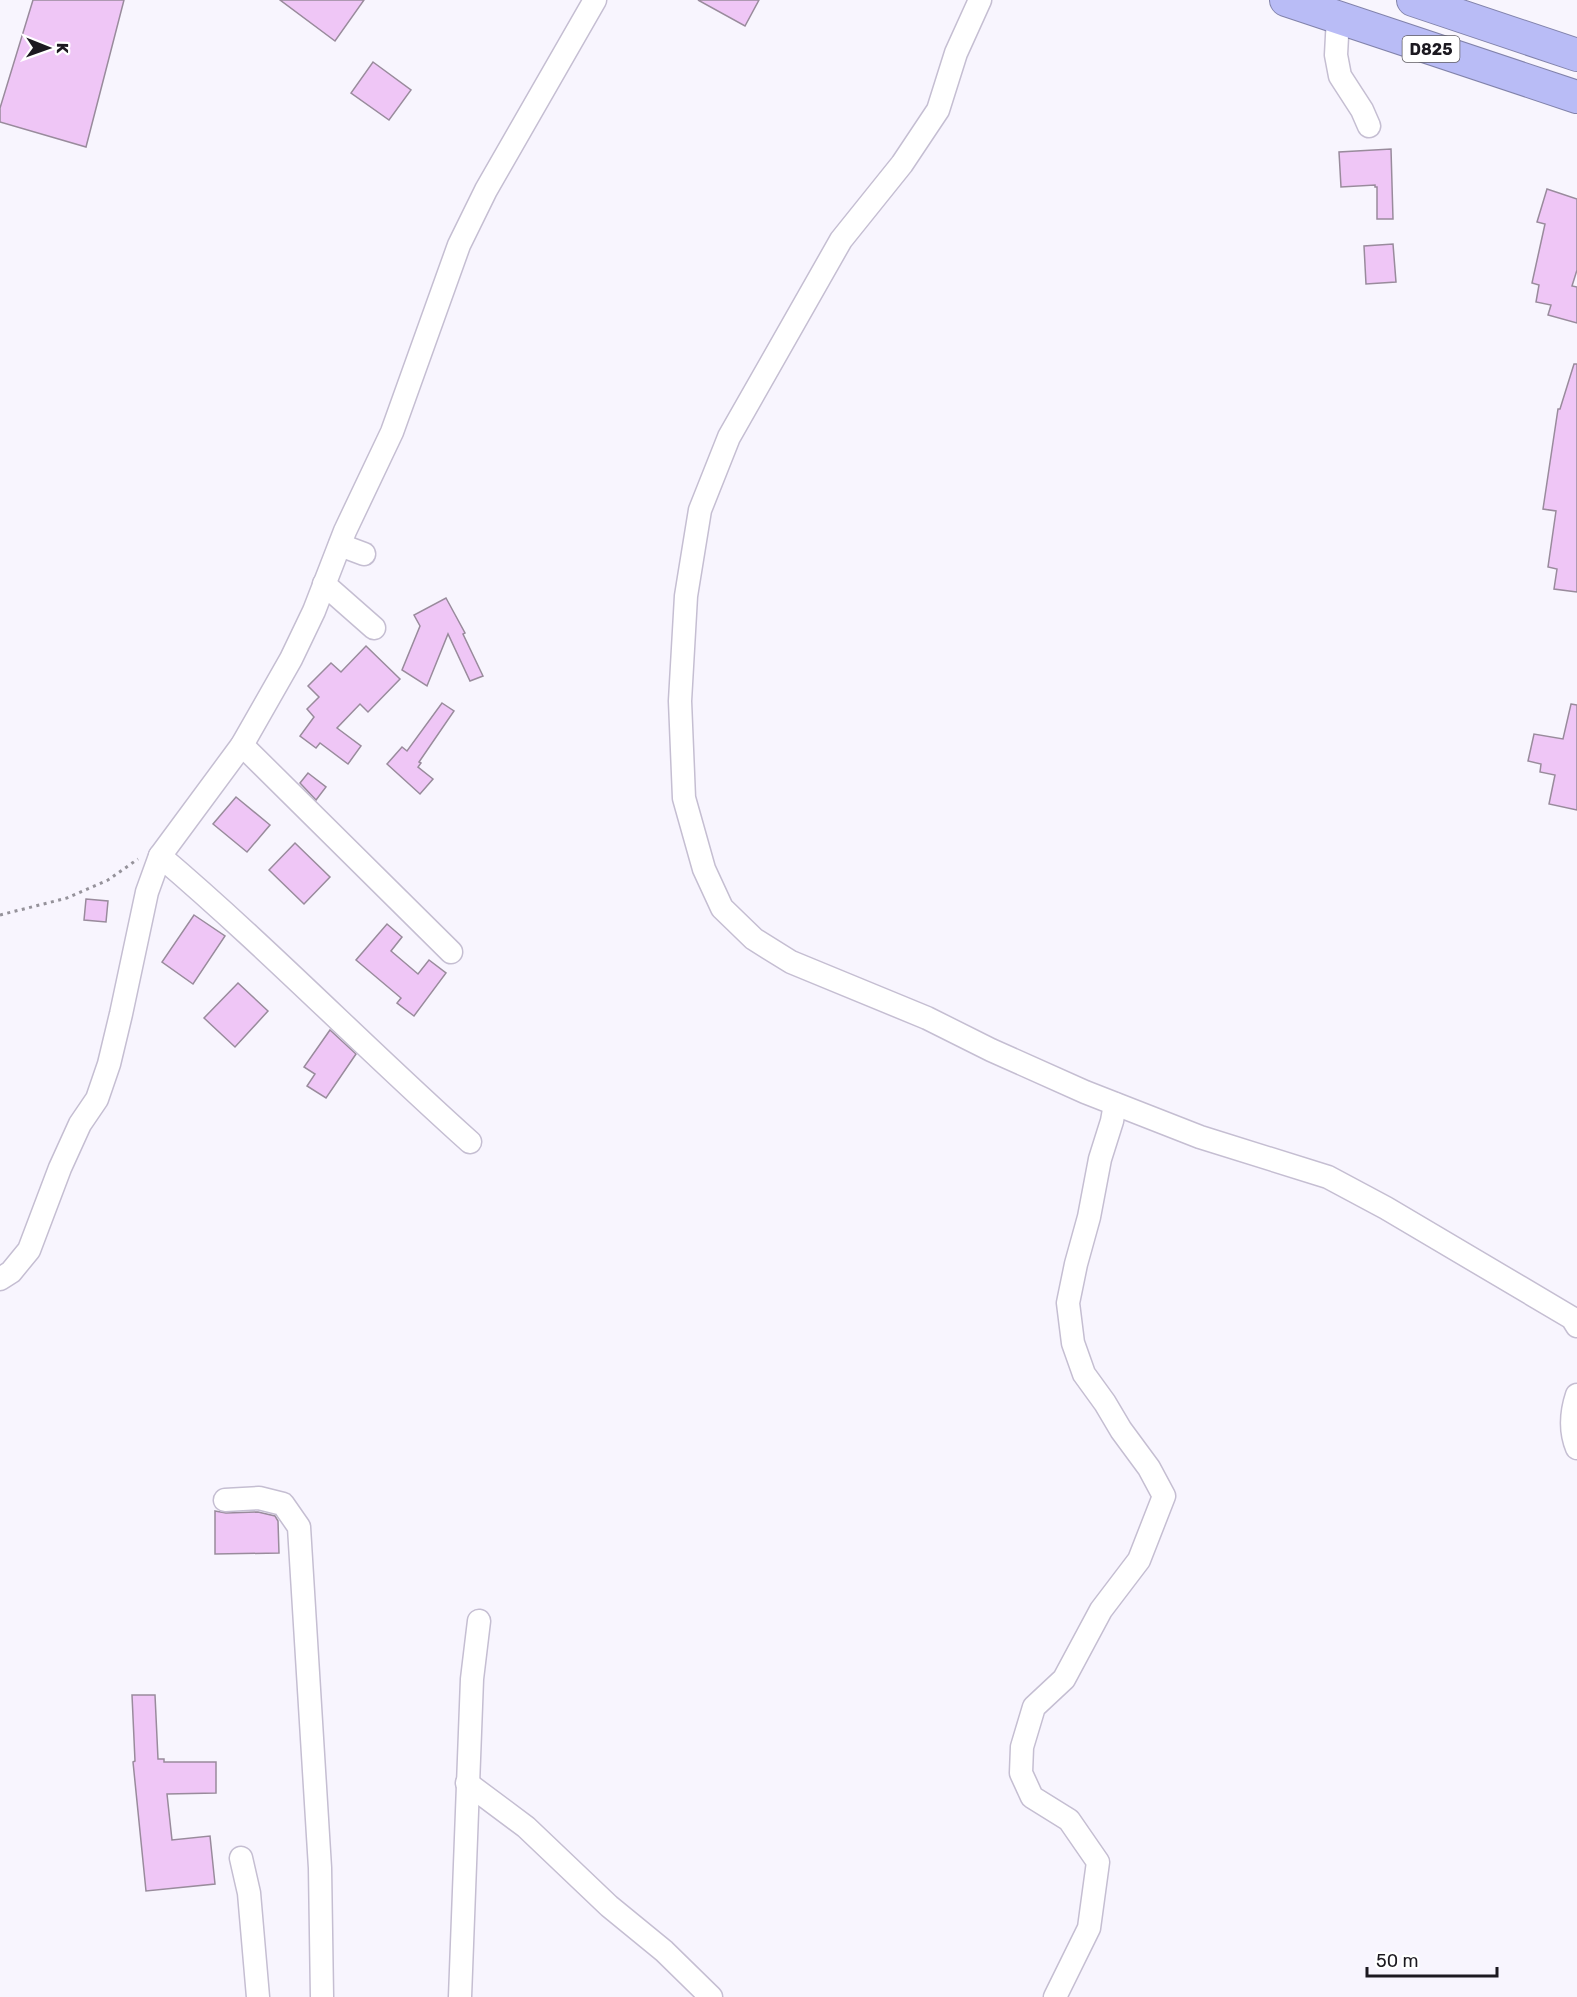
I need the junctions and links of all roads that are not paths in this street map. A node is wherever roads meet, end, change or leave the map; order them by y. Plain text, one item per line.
1 (595, 0) edge
2 (980, 0) edge
3 (1286, 0) edge
4 (1413, 0) edge
5 (1338, 17) junction
6 (1577, 55) edge
7 (1577, 98) edge
8 (1369, 126) dead end
9 (340, 545) junction
10 (364, 554) dead end
11 (324, 584) junction
12 (374, 628) dead end
13 (242, 745) junction
14 (160, 856) junction
15 (451, 952) dead end
16 (1115, 1104) junction
17 (470, 1142) dead end
18 (0, 1279) edge
19 (1577, 1326) edge
20 (1577, 1395) edge
21 (1577, 1449) edge
22 (225, 1500) dead end
23 (479, 1621) dead end
24 (467, 1783) junction
25 (241, 1858) dead end
26 (258, 1997) edge
27 (322, 1997) edge
28 (460, 1997) edge
29 (711, 1997) edge
30 (1054, 1997) edge

1 - 9 street
2 - 16 street
3 - 5 highway, D825
4 - 6 highway, D825
5 - 7 highway, D825
5 - 8 street
9 - 10 street
9 - 11 street
11 - 12 street
11 - 13 street
13 - 14 street
13 - 15 street
14 - 17 street
14 - 18 street
16 - 19 street
16 - 30 street
20 - 21 street
22 - 27 street
23 - 24 street
24 - 28 street
24 - 29 street
25 - 26 street

